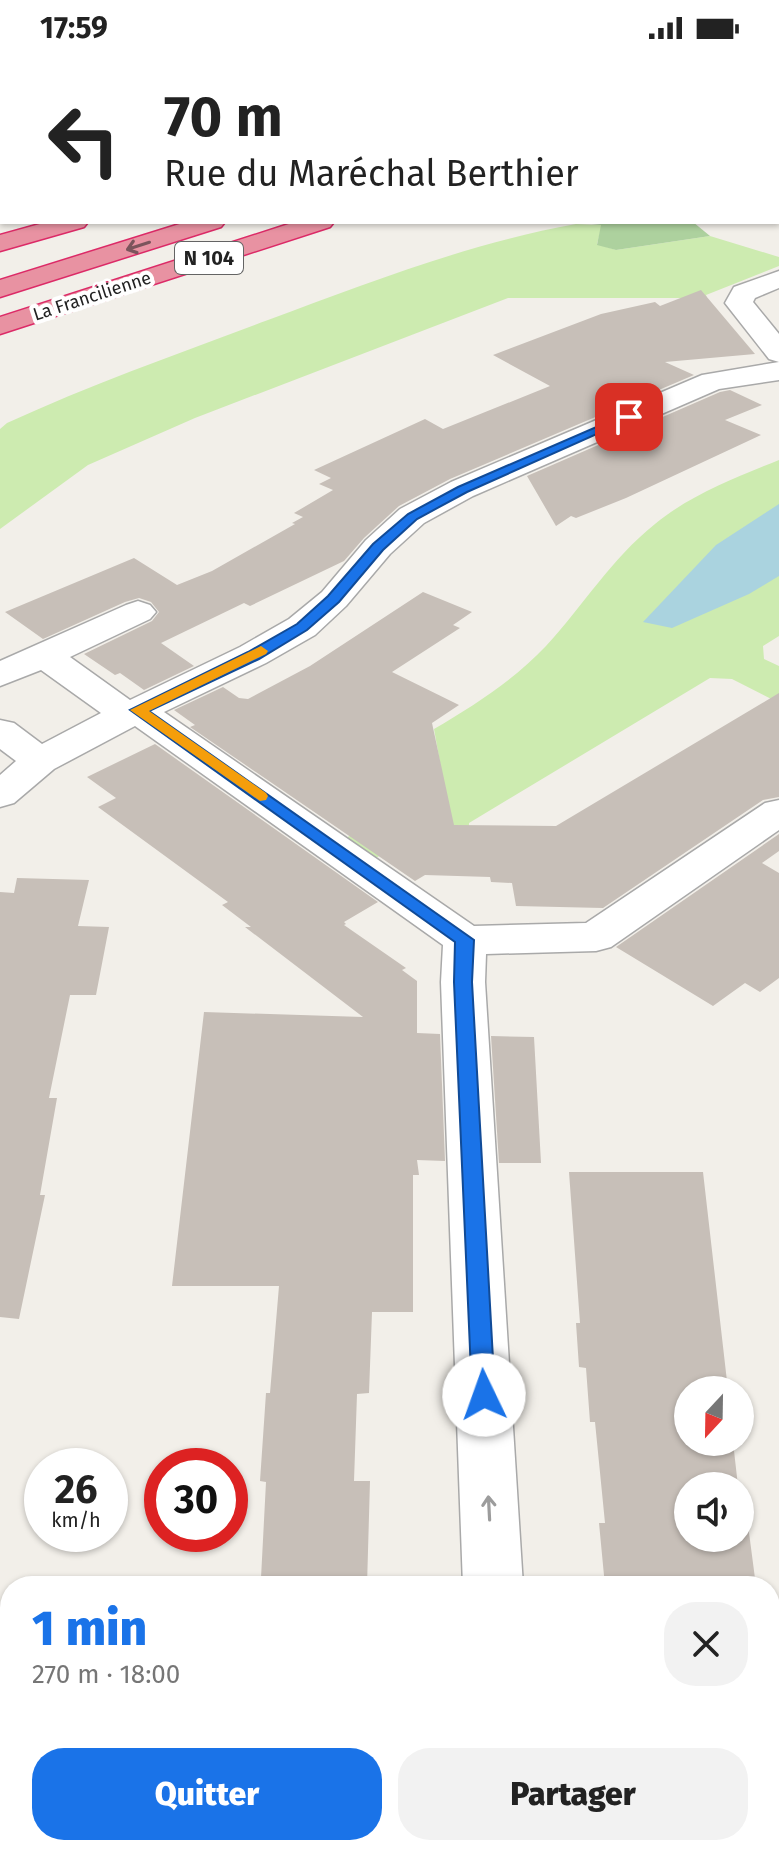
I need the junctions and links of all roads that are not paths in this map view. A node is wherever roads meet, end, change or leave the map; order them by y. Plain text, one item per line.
1 (67, 224) edge
2 (206, 224) edge
3 (315, 224) edge
4 (0, 245) edge
5 (779, 279) edge
6 (0, 289) edge
7 (97, 294) junction
8 (0, 326) edge
9 (0, 343) edge
10 (779, 353) edge
11 (779, 371) edge
12 (138, 612) dead end
13 (44, 655) junction
14 (0, 675) edge
15 (132, 713) junction
16 (0, 731) edge
17 (40, 761) junction
18 (0, 795) edge
19 (779, 812) edge
20 (465, 940) junction
21 (493, 1576) edge

1 - 4 highway
2 -> 6 highway, La Francilienne / N 104
3 - 7 highway, La Francilienne / N 104
5 - 10 street
7 - 8 highway, La Francilienne / N 104
7 - 9 highway
11 - 15 street
12 - 13 street
13 - 14 street
13 - 15 street
15 - 17 street
15 - 20 street
16 - 17 street
17 - 18 street
19 - 20 street
21 -> 20 street

